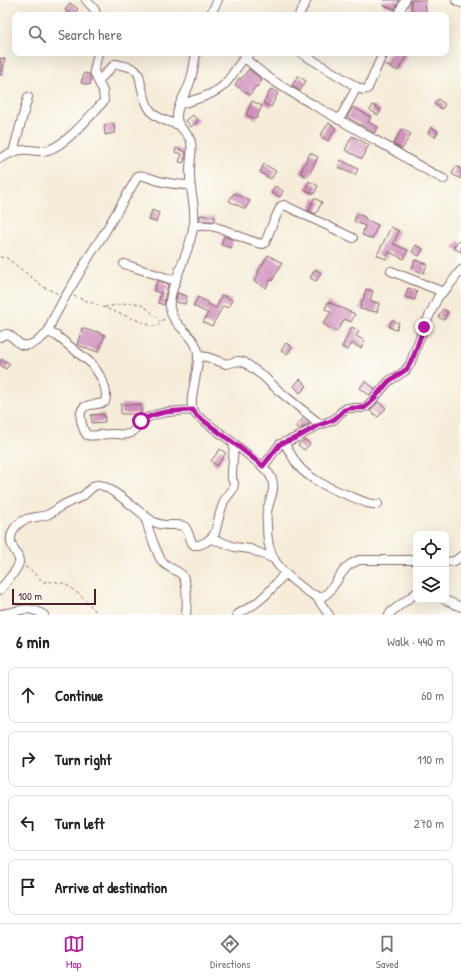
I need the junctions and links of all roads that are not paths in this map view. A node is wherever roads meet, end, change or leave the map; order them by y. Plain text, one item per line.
1 (86, 0) edge
2 (218, 0) edge
3 (307, 0) edge
4 (405, 0) edge
5 (456, 0) edge
6 (461, 3) edge
7 (95, 12) edge
8 (212, 12) edge
9 (301, 12) edge
10 (399, 12) edge
11 (97, 56) edge
12 (195, 56) edge
13 (246, 56) edge
14 (248, 56) edge
15 (306, 56) edge
16 (382, 56) edge
17 (98, 81) junction
18 (357, 87) junction
19 (28, 97) dead end
20 (181, 104) junction
21 (339, 120) junction
22 (179, 125) junction
23 (13, 152) junction
24 (0, 158) edge
25 (444, 179) dead end
26 (190, 185) junction
27 (193, 227) junction
28 (353, 238) dead end
29 (124, 264) dead end
30 (461, 270) edge
31 (391, 271) dead end
32 (176, 281) junction
33 (443, 292) junction
34 (48, 332) junction
35 (0, 337) edge
36 (198, 356) junction
37 (193, 410) junction
38 (320, 424) junction
39 (284, 442) junction
40 (234, 444) junction
41 (263, 466) junction
42 (378, 504) dead end
43 (146, 516) junction
44 (210, 539) junction
45 (274, 559) junction
46 (454, 559) edge
47 (413, 560) edge
48 (447, 567) edge
49 (285, 573) junction
50 (0, 590) edge
51 (413, 595) edge
52 (315, 596) junction
53 (449, 602) edge
54 (461, 607) edge
55 (0, 614) edge
56 (44, 615) edge
57 (186, 615) edge
58 (237, 615) edge
59 (329, 615) edge
60 (389, 615) edge

1 - 7 street
2 - 8 street
3 - 9 street
4 - 10 street
5 - 6 street
11 - 17 street
12 - 20 street
13 - 20 street
14 - 21 street
15 - 18 street
16 - 18 street
17 - 22 street
17 - 23 street
18 - 21 street
19 - 23 street
20 - 22 street
21 - 25 street
22 - 26 street
23 - 24 street
26 - 27 street
26 - 34 street
27 - 28 street
27 - 32 street
29 - 32 street
30 - 33 street
31 - 33 street
32 - 36 street
33 - 38 street
34 - 35 street
34 - 37 street
36 - 37 street
36 - 38 street
37 - 40 street
38 - 39 street
39 - 41 street
39 - 42 street
40 - 41 street
40 - 44 street
41 - 45 street
43 - 44 street
43 - 50 street
43 - 57 street
44 - 45 street
45 - 49 street
46 - 48 street
47 - 52 street
49 - 52 street
49 - 58 street
51 - 60 street
52 - 59 street
53 - 54 street
55 - 56 street

